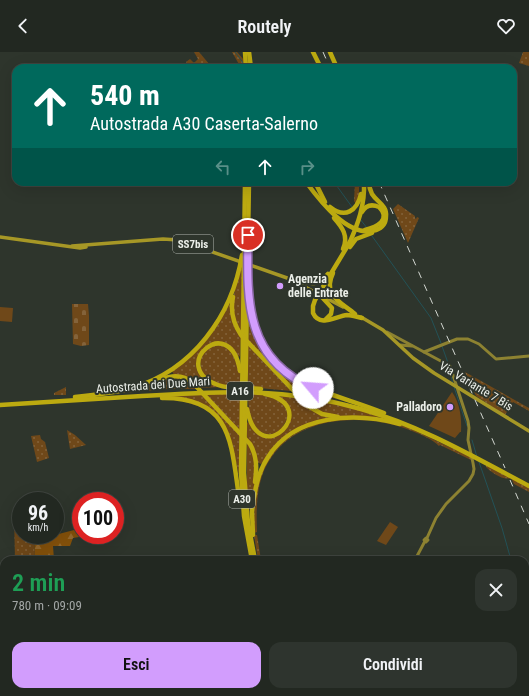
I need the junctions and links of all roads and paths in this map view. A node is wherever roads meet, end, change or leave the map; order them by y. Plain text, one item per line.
1 (315, 52) edge
2 (330, 52) edge
3 (247, 53) edge
4 (249, 64) edge
5 (320, 64) edge
6 (335, 64) edge
7 (246, 186) edge
8 (250, 186) edge
9 (310, 186) edge
10 (316, 186) edge
11 (362, 186) edge
12 (362, 186) edge
13 (369, 186) edge
14 (373, 186) edge
15 (321, 199) junction
16 (376, 199) junction
17 (360, 209) junction
18 (355, 230) junction
19 (375, 230) junction
20 (368, 232) junction
21 (0, 237) edge
22 (350, 242) junction
23 (342, 256) junction
24 (245, 257) junction
25 (332, 268) junction
26 (246, 271) junction
27 (330, 275) junction
28 (293, 280) junction
29 (236, 283) junction
30 (247, 290) junction
31 (319, 294) junction
32 (355, 314) junction
33 (362, 318) junction
34 (323, 320) junction
35 (244, 336) junction
36 (398, 340) junction
37 (400, 345) junction
38 (412, 346) junction
39 (419, 349) junction
40 (431, 349) junction
41 (424, 352) junction
42 (409, 354) junction
43 (491, 355) junction
44 (431, 356) junction
45 (529, 356) edge
46 (503, 359) junction
47 (243, 383) junction
48 (140, 385) junction
49 (276, 391) junction
50 (211, 392) junction
51 (244, 397) junction
52 (52, 400) junction
53 (86, 400) junction
54 (0, 404) edge
55 (394, 417) junction
56 (360, 418) junction
57 (529, 431) edge
58 (243, 436) junction
59 (470, 453) junction
60 (529, 484) edge
61 (254, 498) junction
62 (244, 516) junction
63 (253, 549) junction
64 (251, 556) edge
65 (254, 556) edge
66 (417, 556) edge

1 - 5 highway
2 - 6 highway
3 - 4 highway
7 - 24 highway
8 - 24 highway, A30
9 - 15 highway
10 - 15 highway
11 - 17 highway, SS7bis
12 - 17 highway, SS7bis
13 - 16 highway
14 - 16 highway
15 - 17 highway
15 - 18 highway
15 - 23 highway
16 - 19 highway
17 - 18 highway, SS7bis
17 - 18 highway, SS7bis
17 - 19 highway
18 - 20 highway
18 - 22 highway, SS7bis
18 - 23 highway, SS7bis
19 - 20 highway
20 - 23 highway
21 - 28 main road, SS7bis
22 - 23 highway, SS7bis
22 - 27 highway, SS7bis
23 - 25 highway, SS7bis
23 - 32 highway, SS7bis
24 - 26 highway, A30
24 - 29 highway
25 - 27 highway, SS7bis
25 - 28 highway, SS7bis
26 - 30 highway, A30
26 - 35 highway, A30
27 - 31 highway, SS7bis
28 - 31 main road, SS7bis
29 - 48 highway
29 - 56 highway
30 - 35 highway, A30
30 - 55 highway
31 - 32 main road, SS7bis
31 - 34 highway, SS7bis
31 - 34 highway, SS7bis
32 - 33 main road, SS7bis
33 - 34 highway, SS7bis
33 - 36 main road, SS7bis
35 - 47 highway, A30
35 - 47 highway, A30
36 - 37 main road, SS7bis
36 - 38 main road
37 - 38 main road
37 - 42 main road, SS7bis
38 - 39 main road
38 - 42 main road
39 - 40 main road
39 - 41 main road
40 - 41 main road
40 - 43 main road
40 - 44 main road
41 - 44 main road
42 - 57 main road, Via Variante 7 Bis / SS7bis
43 - 46 main road
43 - 46 main road
44 - 66 main road
45 - 46 main road
47 - 49 highway
47 - 51 highway, A30
48 - 52 highway
48 - 61 highway
49 - 52 highway, Autostrada dei Due Mari / A16
49 - 55 highway, Autostrada dei Due Mari / A16
50 - 51 highway
50 - 53 highway, Autostrada dei Due Mari / A16
50 - 59 highway, Autostrada dei Due Mari / A16
51 - 58 highway, A30
52 - 54 highway, Autostrada dei Due Mari / A16
53 - 54 highway, Autostrada dei Due Mari / A16
53 - 62 highway
55 - 59 highway, Autostrada dei Due Mari / A16
56 - 59 highway
56 - 61 highway
58 - 62 highway, A30
58 - 63 highway, A30
59 - 60 highway, Autostrada dei Due Mari / A16
61 - 63 highway
62 - 64 highway, A30
63 - 65 highway, A30

